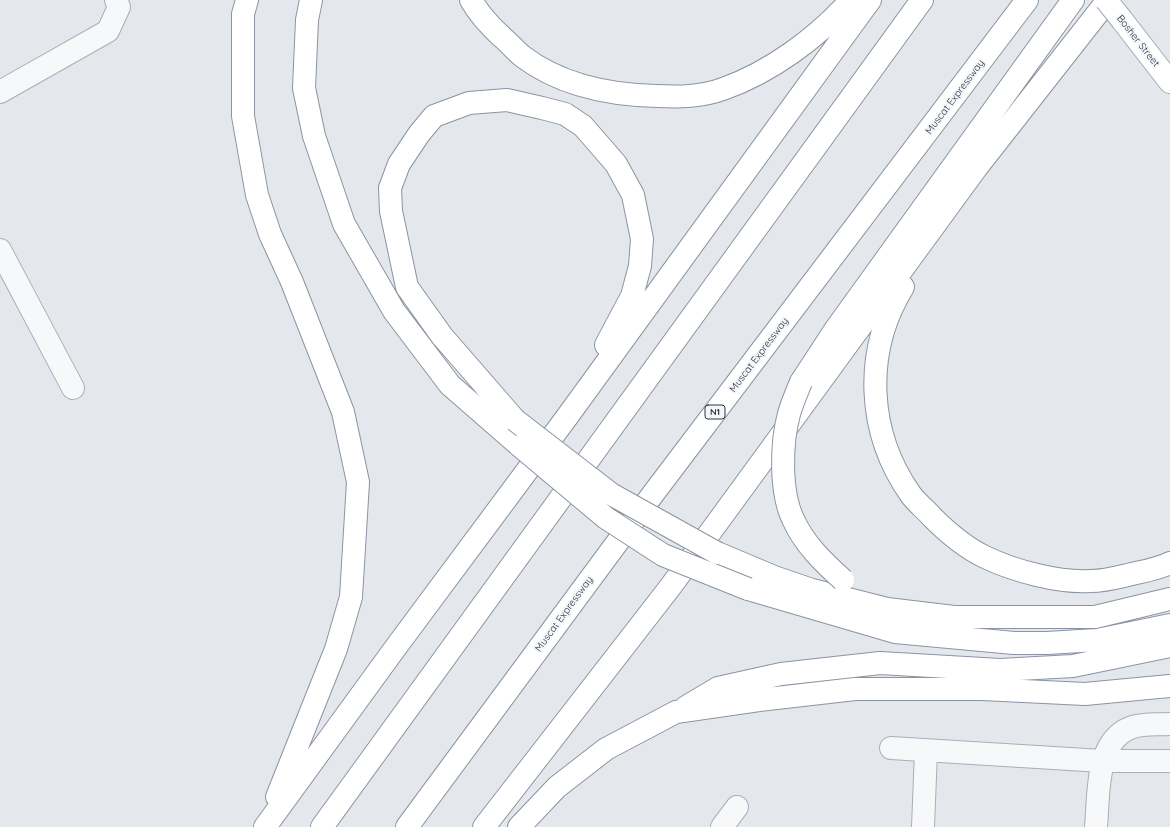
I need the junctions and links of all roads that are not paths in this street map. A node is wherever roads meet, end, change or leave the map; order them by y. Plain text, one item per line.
1 (116, 0) edge
2 (247, 0) edge
3 (311, 0) edge
4 (471, 0) edge
5 (851, 0) edge
6 (870, 0) edge
7 (922, 0) edge
8 (1027, 0) edge
9 (1073, 0) edge
10 (1107, 0) edge
11 (1170, 82) edge
12 (0, 92) edge
13 (977, 167) junction
14 (0, 250) edge
15 (73, 388) dead end
16 (568, 417) junction
17 (1170, 563) edge
18 (1170, 598) edge
19 (954, 617) junction
20 (1170, 625) edge
21 (1170, 646) edge
22 (1170, 686) edge
23 (676, 712) junction
24 (1170, 724) edge
25 (891, 748) dead end
26 (926, 751) junction
27 (1102, 761) junction
28 (1170, 761) edge
29 (736, 807) dead end
30 (265, 827) edge
31 (322, 827) edge
32 (407, 827) edge
33 (484, 827) edge
34 (519, 827) edge
35 (722, 827) edge
36 (923, 827) edge
37 (1096, 827) edge

1 - 12 street
2 - 30 main road
3 - 20 main road, bridge
4 - 5 main road
6 - 16 main road
7 - 31 main road
8 - 32 main road, Muscat Expressway / N1
9 - 19 main road, bridge
10 - 11 main road, Bosher Street, bridge
10 - 13 main road
13 - 17 main road
13 - 33 main road
14 - 15 street
16 - 19 main road, bridge
16 - 30 main road
18 - 19 main road
21 - 23 main road
22 - 23 main road
23 - 34 main road
24 - 27 street
25 - 26 street
26 - 27 street
26 - 36 street
27 - 28 street
27 - 37 street
29 - 35 street

